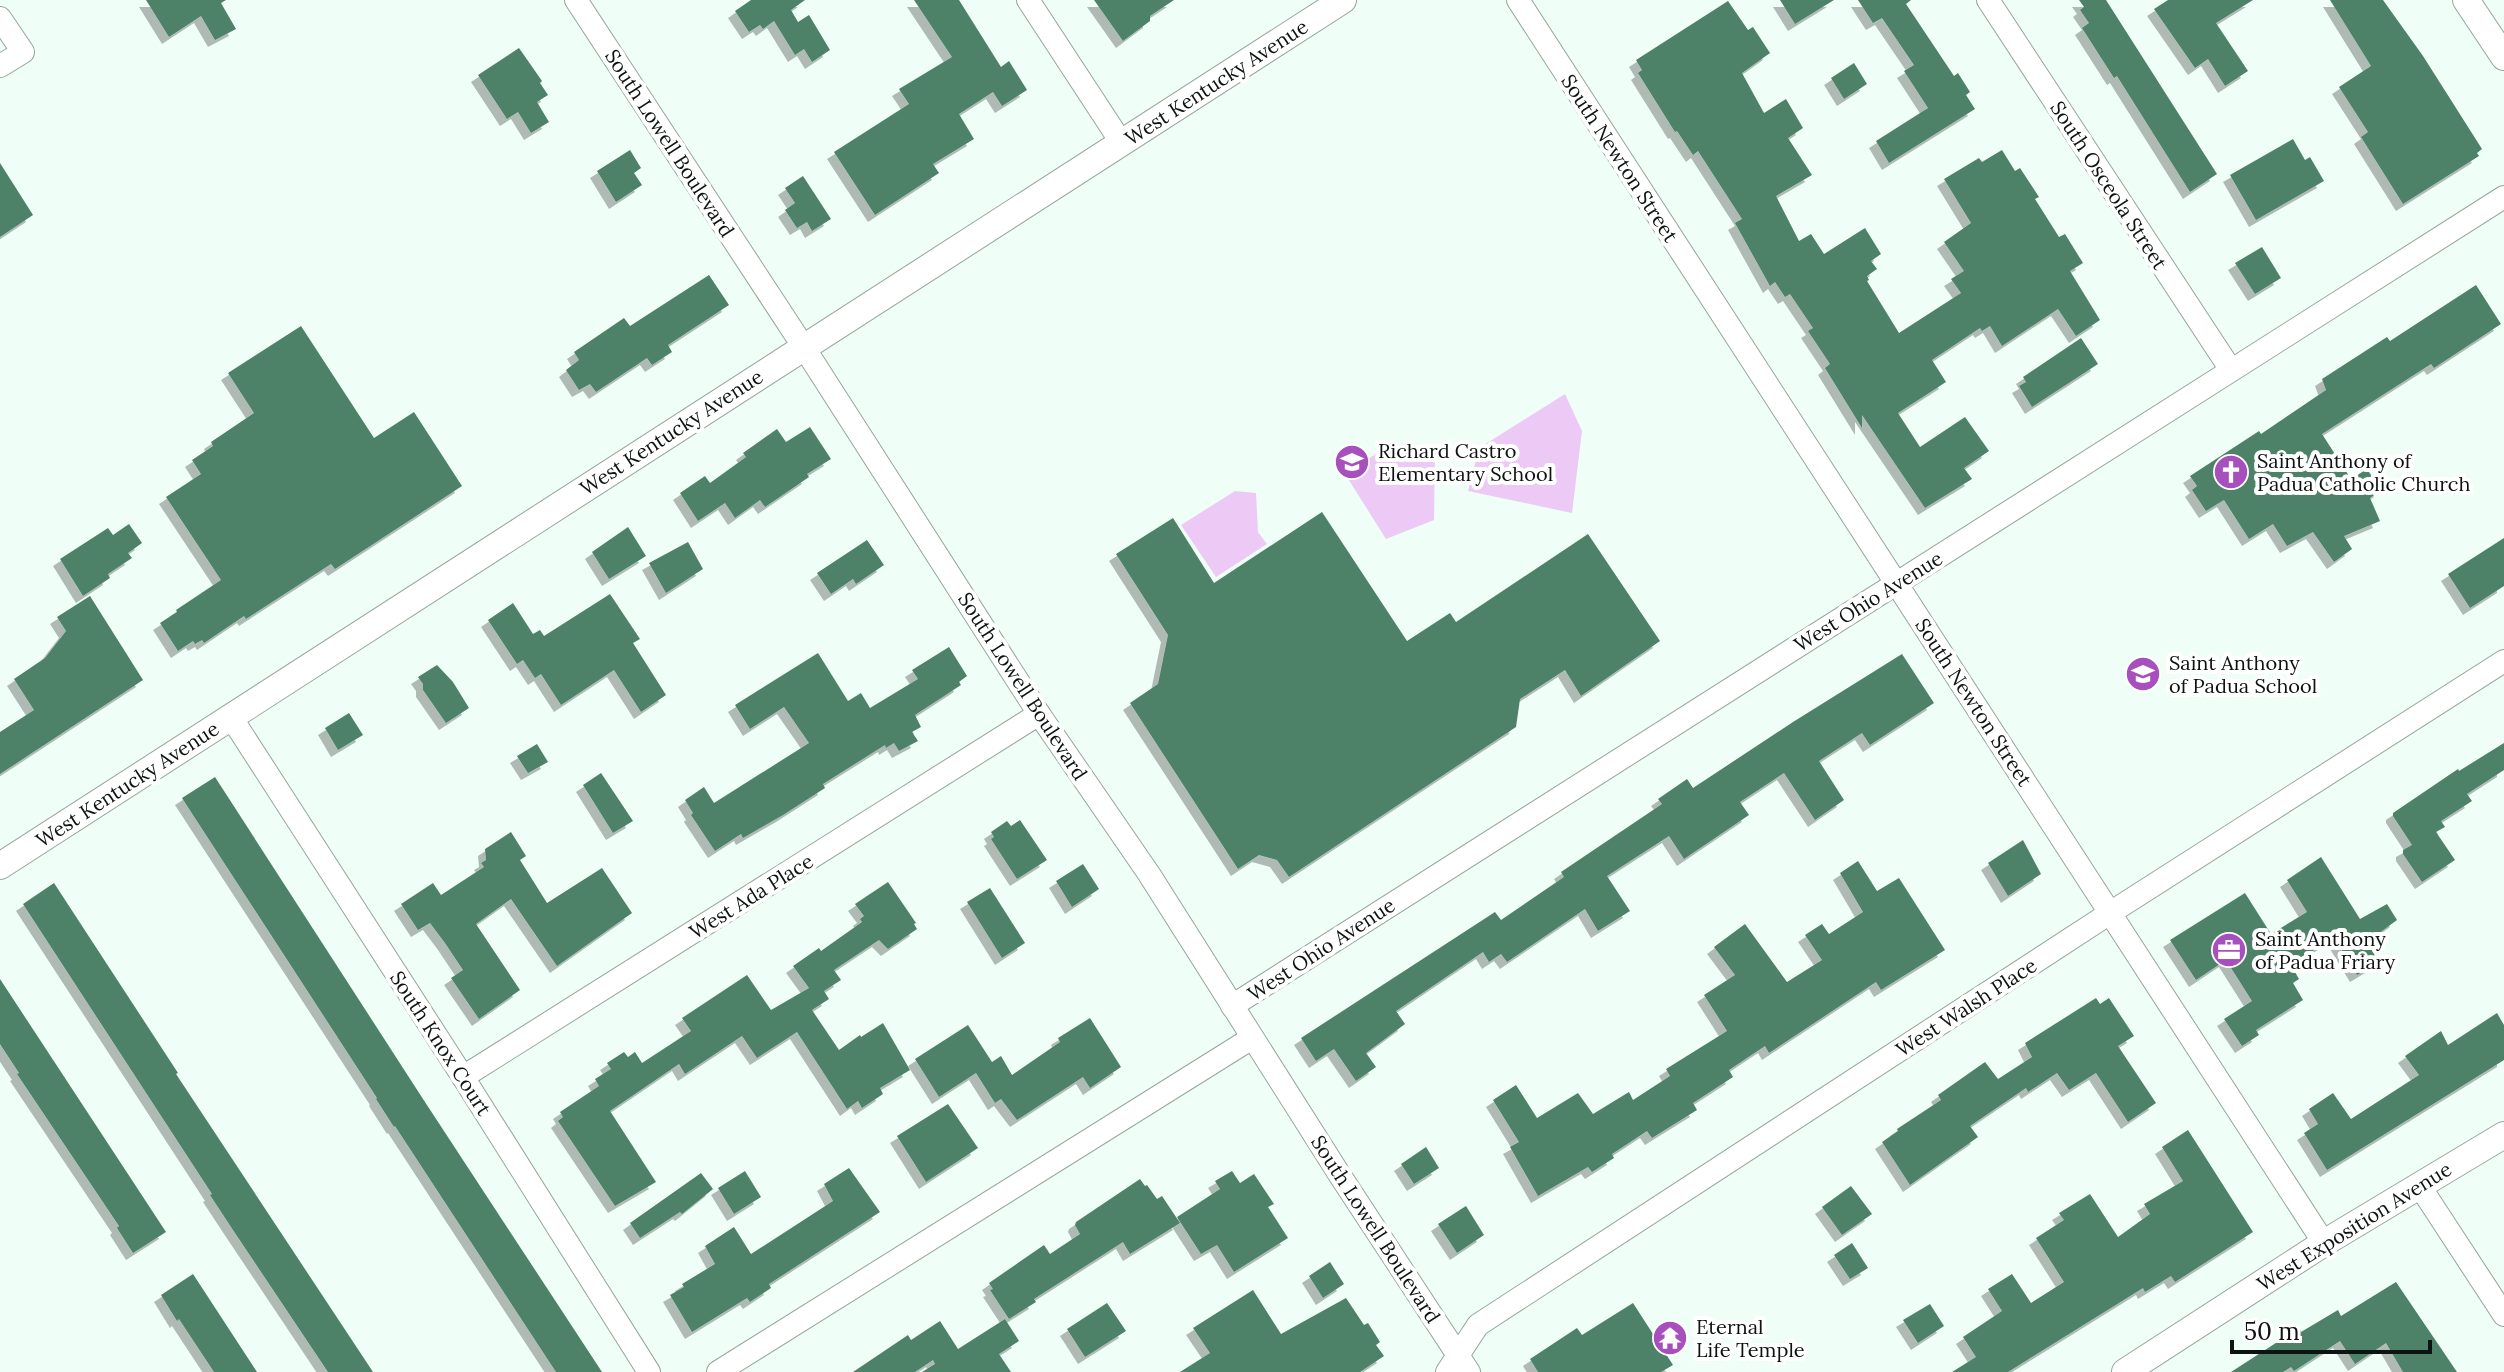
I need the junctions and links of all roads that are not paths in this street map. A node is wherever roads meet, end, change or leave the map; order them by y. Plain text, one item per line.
1 (576, 0) edge
2 (1028, 0) edge
3 (1343, 0) edge
4 (1518, 0) edge
5 (1988, 0) edge
6 (2466, 0) edge
7 (0, 18) edge
8 (2504, 57) edge
9 (0, 66) edge
10 (1121, 142) junction
11 (2504, 197) edge
12 (803, 346) junction
13 (2231, 370) junction
14 (1896, 583) junction
15 (2504, 661) edge
16 (1039, 714) junction
17 (231, 717) junction
18 (0, 866) edge
19 (2110, 913) junction
20 (1232, 1006) junction
21 (1252, 1038) junction
22 (463, 1077) junction
23 (2504, 1135) edge
24 (2419, 1185) junction
25 (2324, 1243) junction
26 (2504, 1315) edge
27 (1458, 1367) edge
28 (649, 1372) edge
29 (718, 1372) edge
30 (2127, 1372) edge

1 - 12 street, South Lowell Boulevard
2 - 10 street
3 - 10 street, West Kentucky Avenue
4 - 14 street, South Newton Street
5 - 13 street, South Osceola Street
6 - 8 street
7 - 9 street
10 - 12 street, West Kentucky Avenue
11 - 13 street, West Ohio Avenue
12 - 16 street, South Lowell Boulevard
12 - 17 street, West Kentucky Avenue
13 - 14 street, West Ohio Avenue
14 - 19 street, South Newton Street
14 - 20 street, West Ohio Avenue
15 - 19 street, West Walsh Place
16 - 20 street, South Lowell Boulevard
16 - 22 street, West Ada Place
17 - 18 street, West Kentucky Avenue
17 - 22 street, South Knox Court
19 - 25 street, South Newton Street
19 - 27 street, West Walsh Place
20 - 21 street, South Lowell Boulevard
21 - 27 street, South Lowell Boulevard
21 - 29 street
22 - 28 street, South Knox Court
23 - 24 street, West Exposition Avenue
24 - 25 street, West Exposition Avenue
24 - 26 street
25 - 30 street, West Exposition Avenue

